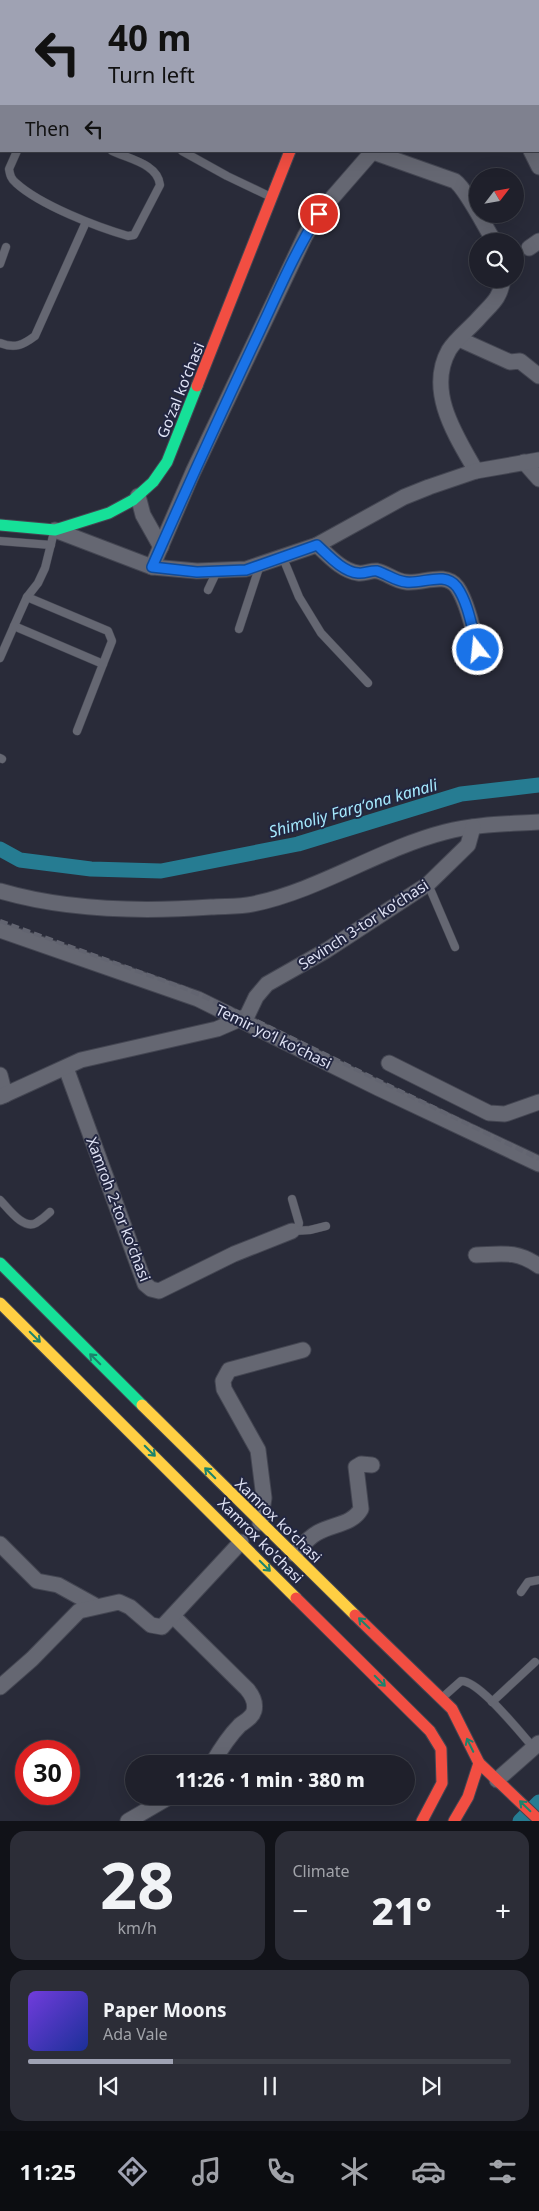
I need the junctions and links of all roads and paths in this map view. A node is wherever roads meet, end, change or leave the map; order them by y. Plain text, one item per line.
1 (17, 152) edge
2 (114, 152) edge
3 (184, 152) edge
4 (290, 152) edge
5 (372, 152) edge
6 (376, 152) edge
7 (532, 152) edge
8 (539, 167) edge
9 (273, 198) junction
10 (86, 222) junction
11 (489, 233) edge
12 (6, 247) dead end
13 (0, 264) edge
14 (501, 288) edge
15 (459, 339) junction
16 (0, 343) edge
17 (539, 376) edge
18 (531, 461) edge
19 (476, 471) junction
20 (539, 479) edge
21 (138, 496) junction
22 (0, 525) edge
23 (54, 530) junction
24 (0, 541) edge
25 (317, 545) junction
26 (51, 546) junction
27 (161, 547) junction
28 (283, 558) junction
29 (260, 565) junction
30 (152, 567) junction
31 (217, 571) junction
32 (208, 590) dead end
33 (27, 597) junction
34 (14, 626) junction
35 (239, 629) dead end
36 (0, 658) edge
37 (103, 664) junction
38 (482, 664) dead end
39 (368, 683) dead end
40 (77, 731) dead end
41 (539, 822) edge
42 (473, 827) junction
43 (428, 884) junction
44 (0, 891) edge
45 (0, 930) edge
46 (455, 947) dead end
47 (243, 1017) junction
48 (389, 1063) dead end
49 (66, 1068) junction
50 (0, 1076) edge
51 (3, 1096) edge
52 (539, 1102) edge
53 (539, 1164) edge
54 (0, 1200) edge
55 (292, 1200) dead end
56 (50, 1212) dead end
57 (326, 1226) dead end
58 (292, 1231) junction
59 (476, 1255) dead end
60 (0, 1264) edge
61 (539, 1266) edge
62 (0, 1303) edge
63 (303, 1350) dead end
64 (372, 1465) dead end
65 (260, 1523) junction
66 (241, 1542) junction
67 (0, 1544) edge
68 (294, 1554) junction
69 (539, 1580) edge
70 (522, 1592) dead end
71 (96, 1606) junction
72 (173, 1616) junction
73 (535, 1662) dead end
74 (0, 1687) edge
75 (441, 1698) junction
76 (492, 1702) junction
77 (536, 1746) edge
78 (218, 1755) edge
79 (478, 1763) junction
80 (497, 1780) junction
81 (156, 1805) edge
82 (539, 1820) edge
83 (128, 1821) edge
84 (422, 1821) edge
85 (454, 1821) edge

1 - 10 lane
2 - 10 lane
3 - 9 lane
4 - 9 main road, Goʻzal koʻchasi
5 - 27 street
6 - 11 street
7 - 8 street
9 - 21 main road, Goʻzal koʻchasi
10 - 16 lane
12 - 13 lane
14 - 15 street
15 - 17 street
15 - 19 street
18 - 19 street
18 - 20 street
19 - 25 street
21 - 23 main road, Goʻzal koʻchasi
21 - 27 street
22 - 23 main road, Goʻzal koʻchasi
23 - 26 lane
23 - 30 street
24 - 26 lane
25 - 28 street
25 - 38 street
26 - 33 lane
27 - 30 street
28 - 29 street
28 - 39 lane
29 - 31 street
29 - 35 lane
30 - 31 street
31 - 32 lane
33 - 34 lane
33 - 37 lane
34 - 36 lane
34 - 37 lane
37 - 40 lane
41 - 42 street
42 - 43 street, Sevinch 3-tor koʻchasi
42 - 44 street
43 - 46 lane
43 - 47 street, Sevinch 3-tor koʻchasi
45 - 47 street, Temir yoʻl koʻchasi
47 - 49 street
47 - 53 street, Temir yoʻl koʻchasi
48 - 52 street
49 - 51 street
49 - 58 street, Xamroh 2-tor koʻchasi
50 - 51 street
54 - 56 lane
55 - 58 lane
57 - 58 lane
59 - 61 street
65 -> 60 main road, Xamrox koʻchasi
62 -> 66 main road, Xamrox ko'chasi
63 - 65 street
64 - 68 street
65 - 68 main road, Xamrox koʻchasi
66 - 72 street
66 -> 84 main road, Xamrox ko'chasi
67 - 71 street
75 -> 68 main road, Xamrox koʻchasi
69 - 70 lane
71 - 72 street
71 - 74 street
72 - 78 street
73 - 76 lane
75 - 76 lane
79 -> 75 main road, Xamrox koʻchasi
76 - 77 lane
77 - 80 street
79 - 80 main road
79 - 85 main road
82 -> 80 main road
81 - 83 street

